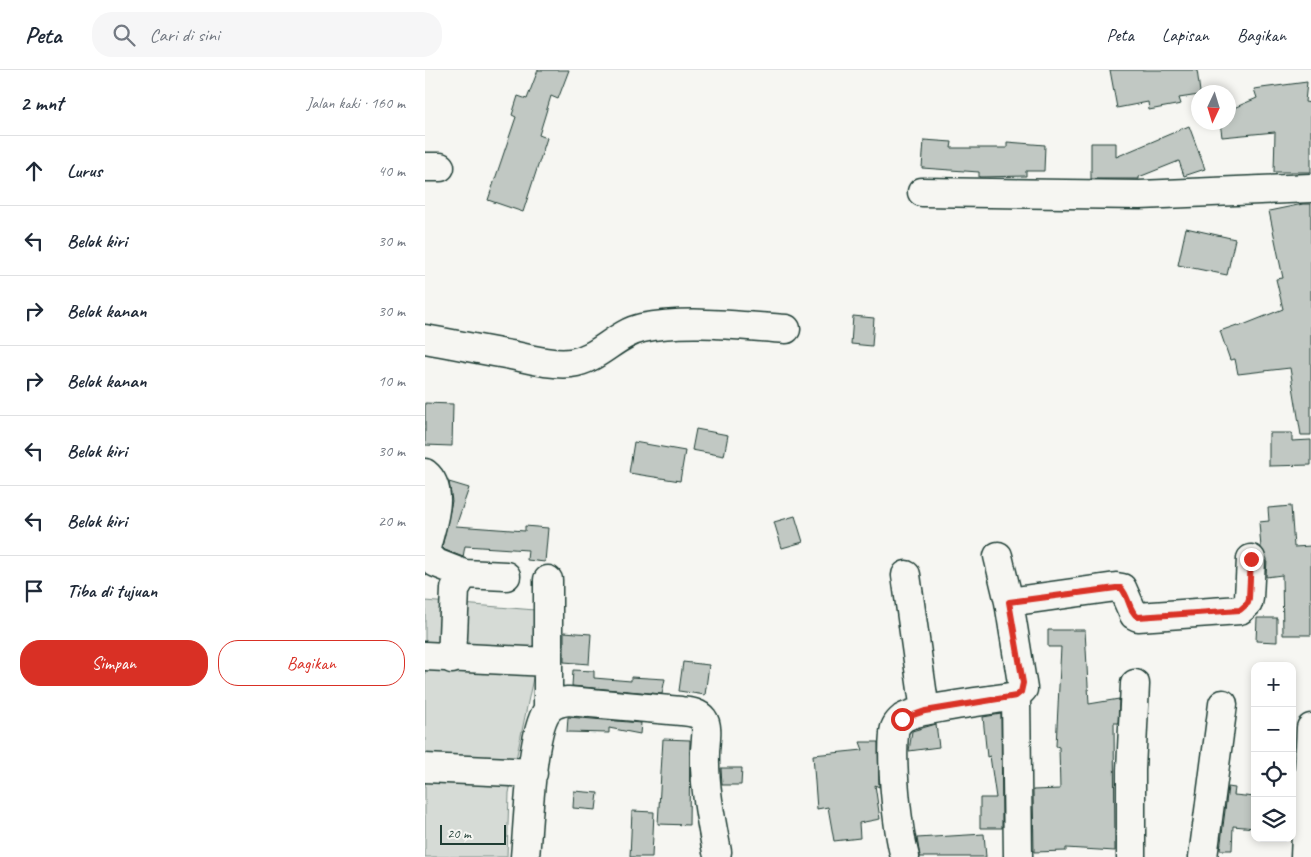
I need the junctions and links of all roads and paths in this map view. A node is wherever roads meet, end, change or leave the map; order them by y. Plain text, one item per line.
1 (1311, 188) edge
2 (922, 192) dead end
3 (786, 329) dead end
4 (425, 339) edge
5 (425, 473) edge
6 (999, 556) dead end
7 (1251, 559) dead end
8 (464, 574) junction
9 (906, 575) dead end
10 (506, 576) dead end
11 (548, 580) dead end
12 (1009, 602) junction
13 (425, 656) edge
14 (452, 658) junction
15 (547, 662) junction
16 (1135, 684) dead end
17 (1016, 696) junction
18 (1223, 704) dead end
19 (548, 710) junction
20 (925, 711) junction
21 (1311, 728) edge
22 (425, 768) edge
23 (533, 773) junction
24 (717, 852) dead end
25 (525, 857) edge
26 (905, 857) edge
27 (1018, 857) edge
28 (1131, 857) edge
29 (1203, 857) edge
30 (1305, 857) edge

1 - 2 street
3 - 4 street
5 - 8 street
6 - 12 street
7 - 12 street
8 - 10 street
8 - 14 street
9 - 20 street
11 - 15 street
12 - 17 street
13 - 14 street
14 - 15 street
15 - 19 street
16 - 28 street
17 - 20 street
17 - 27 street
18 - 29 street
19 - 23 street
19 - 24 street
20 - 26 street
21 - 30 street
22 - 23 street
23 - 25 street

